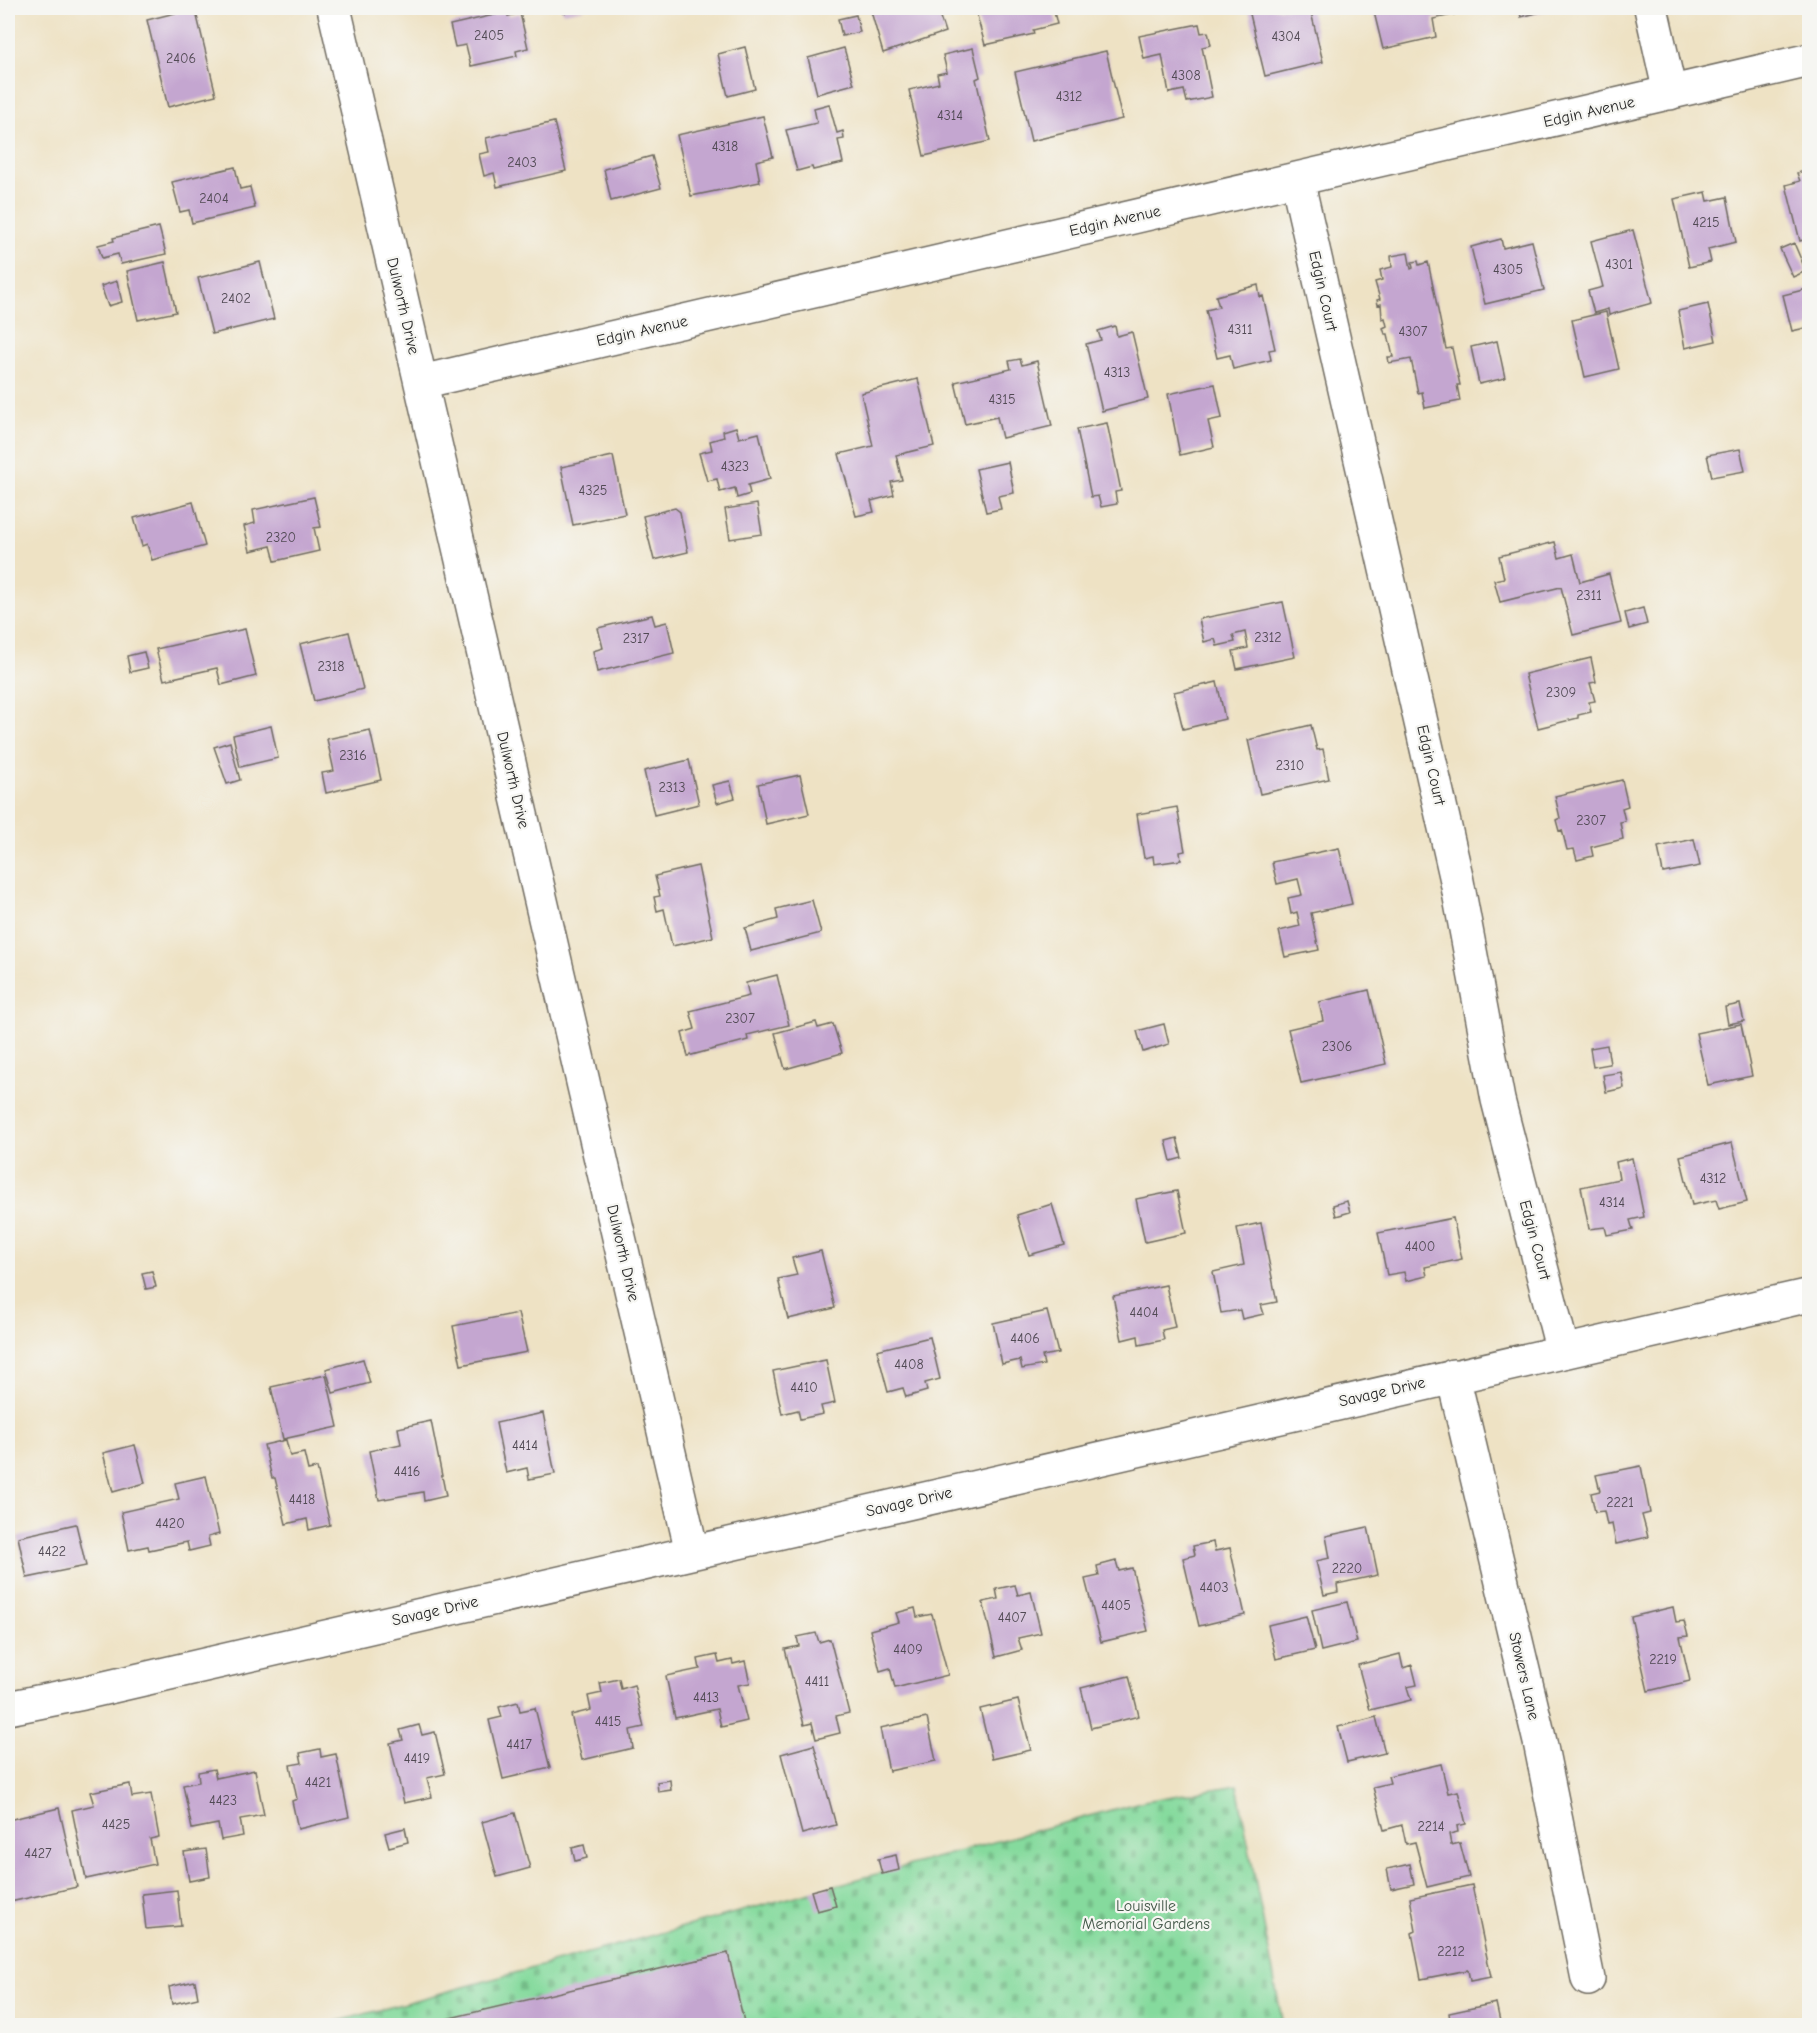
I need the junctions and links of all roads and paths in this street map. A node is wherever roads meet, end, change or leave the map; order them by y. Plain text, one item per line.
1 (334, 8) edge
2 (1651, 8) edge
3 (1809, 60) edge
4 (1670, 93) junction
5 (1297, 179) junction
6 (421, 382) junction
7 (1809, 1295) edge
8 (1563, 1352) junction
9 (1453, 1376) junction
10 (692, 1552) junction
11 (8, 1708) edge
12 (1588, 1978) dead end

1 - 6 street, Dulworth Drive
2 - 4 street
3 - 4 street, Edgin Avenue
4 - 5 street, Edgin Avenue
5 - 6 street, Edgin Avenue
5 - 8 street, Edgin Court
6 - 10 street, Dulworth Drive
7 - 8 street, Savage Drive
8 - 9 street, Savage Drive
9 - 10 street, Savage Drive
9 - 12 street, Stowers Lane
10 - 11 street, Savage Drive

